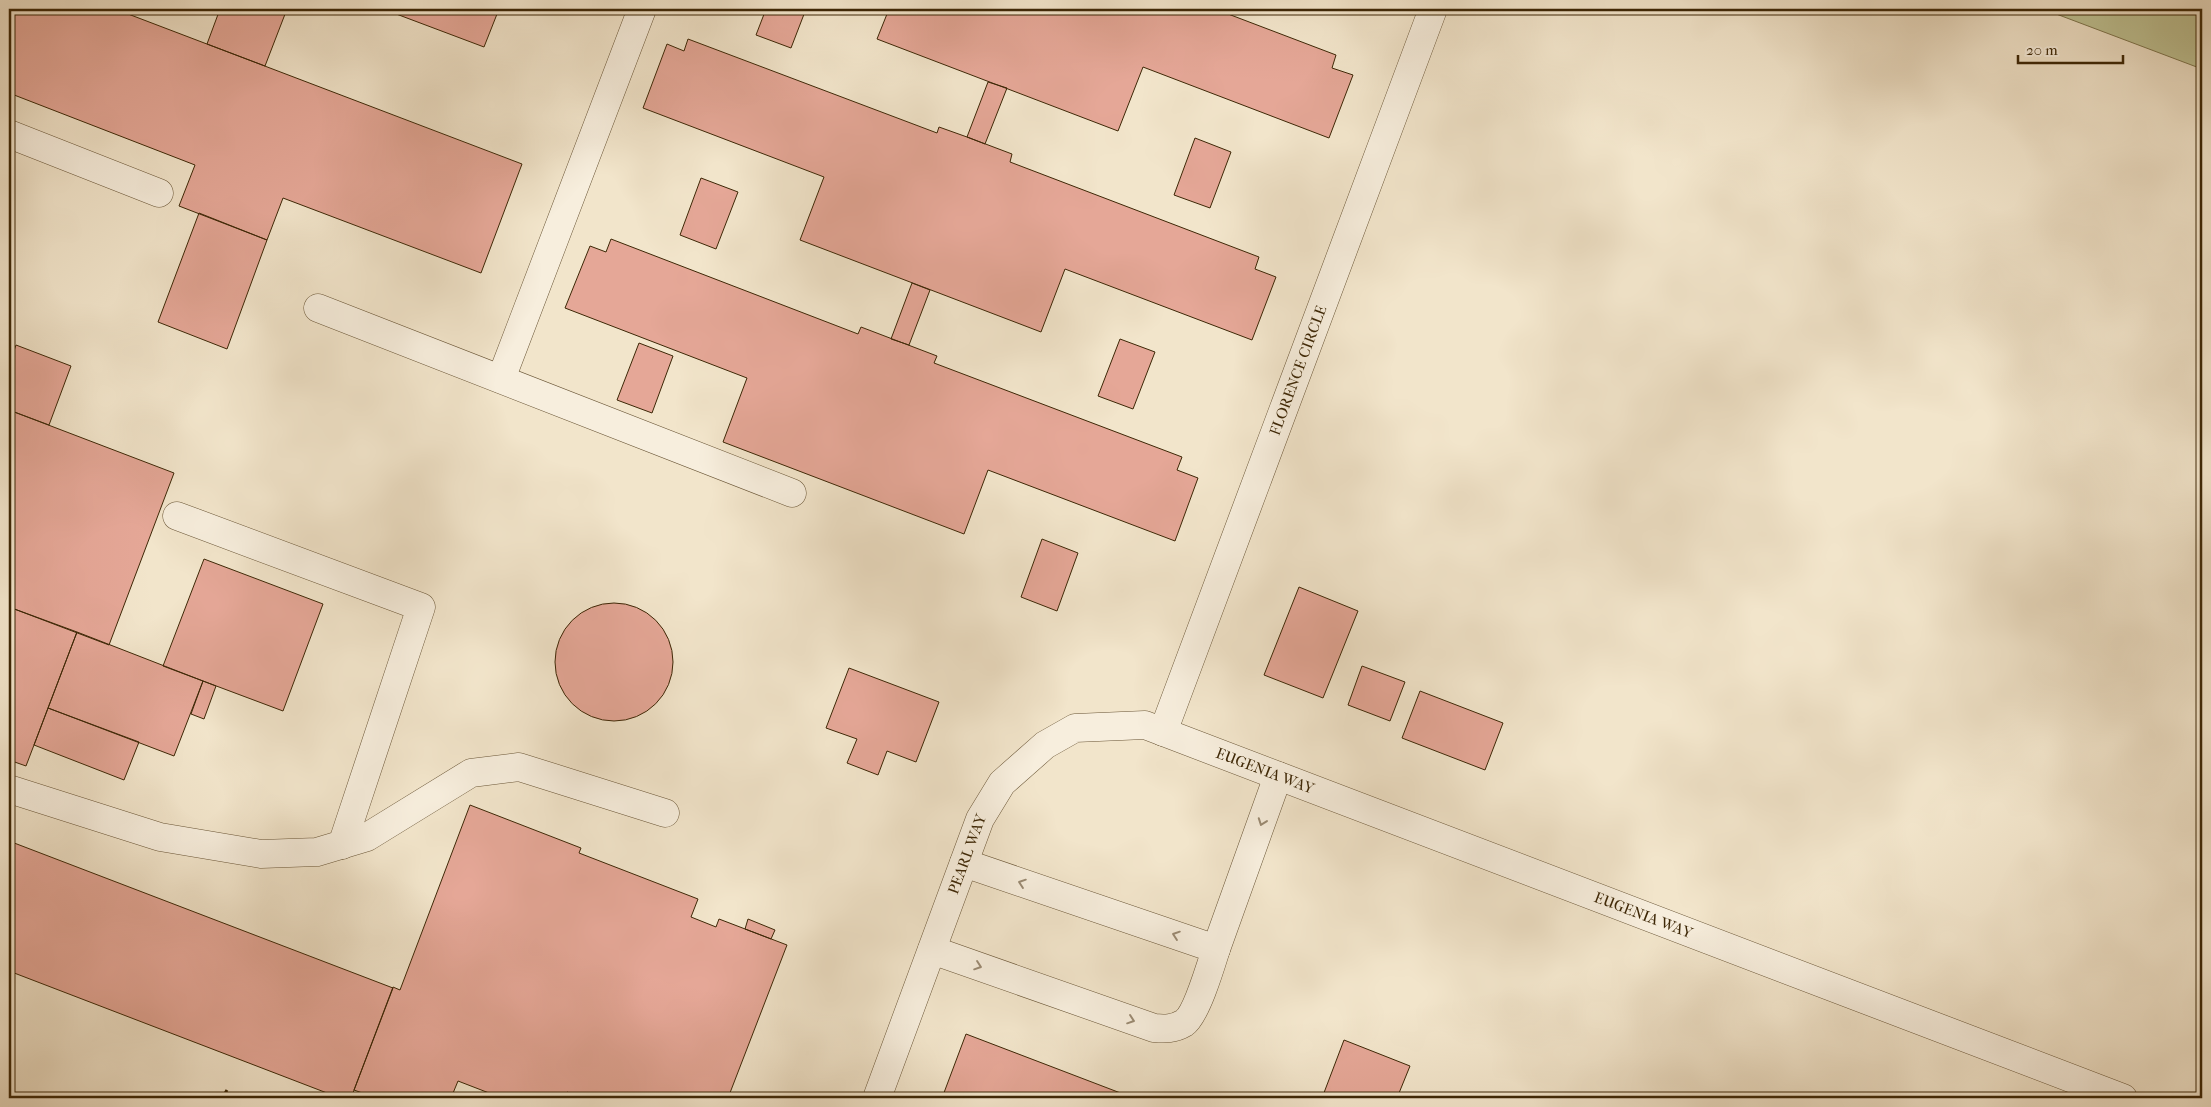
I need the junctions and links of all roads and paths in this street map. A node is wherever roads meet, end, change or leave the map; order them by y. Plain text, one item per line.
1 (642, 9) edge
2 (1433, 9) edge
3 (9, 134) edge
4 (159, 193) dead end
5 (318, 308) dead end
6 (501, 379) junction
7 (792, 493) dead end
8 (177, 516) dead end
9 (1163, 732) junction
10 (1278, 776) junction
11 (9, 789) edge
12 (665, 813) dead end
13 (342, 845) junction
14 (964, 863) junction
15 (1216, 949) junction
16 (932, 950) junction
17 (227, 1090) dead end
18 (222, 1098) edge
19 (877, 1098) edge
20 (2124, 1098) edge

1 - 6 street
2 - 9 street, FLORENCE CIRCLE
3 - 4 street
5 - 6 street
6 - 7 street
8 - 13 street
9 - 10 street, EUGENIA WAY
9 - 14 street, PEARL WAY
10 -> 15 street
10 - 20 street, EUGENIA WAY
11 - 13 street
12 - 13 street
15 -> 14 street
14 - 16 street, PEARL WAY
16 -> 15 street
16 - 19 street, PEARL WAY
17 - 18 path

